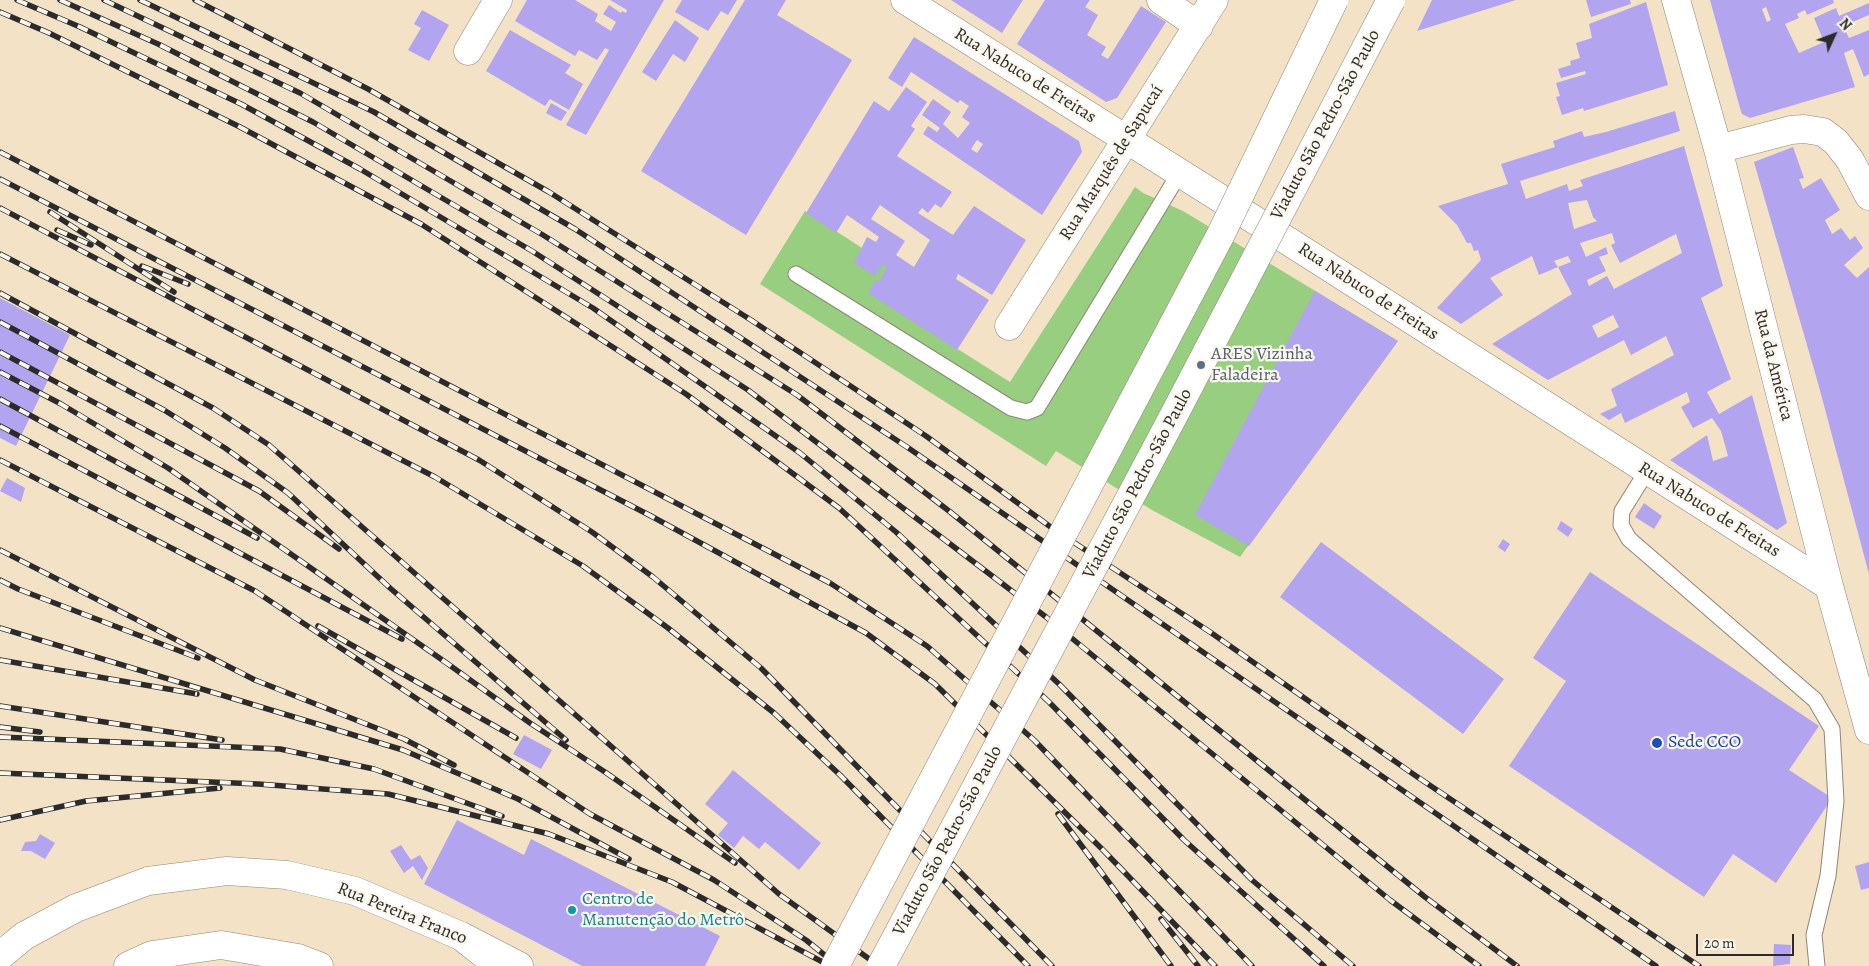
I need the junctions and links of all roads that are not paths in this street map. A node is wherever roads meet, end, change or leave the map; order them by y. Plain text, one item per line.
1 (498, 0) edge
2 (905, 0) edge
3 (1161, 0) edge
4 (1214, 0) edge
5 (1334, 0) edge
6 (1391, 0) edge
7 (1676, 0) edge
8 (1199, 26) junction
9 (468, 51) dead end
10 (1126, 141) junction
11 (1718, 150) junction
12 (1179, 174) junction
13 (1869, 196) edge
14 (796, 274) dead end
15 (1009, 326) dead end
16 (1646, 470) junction
17 (1829, 586) junction
18 (1869, 730) edge
19 (461, 936) junction
20 (0, 956) edge
21 (128, 966) edge
22 (319, 966) edge
23 (498, 966) edge
24 (519, 966) edge
25 (835, 966) edge
26 (881, 966) edge
27 (1817, 966) edge

1 - 9 main road
2 - 10 main road, Rua Nabuco de Freitas
3 - 8 main road
4 - 8 main road, Rua Marquês de Sapucaí
5 - 25 main road, bridge
6 - 26 main road, Viaduto São Pedro-São Paulo, bridge
7 - 11 main road, Rua da América
8 - 10 main road, Rua Marquês de Sapucaí
10 - 12 main road, Rua Nabuco de Freitas
10 - 15 main road, Rua Marquês de Sapucaí
11 - 13 main road
11 - 17 main road, Rua da América
12 - 14 lane
12 - 16 main road, Rua Nabuco de Freitas
16 - 17 main road, Rua Nabuco de Freitas
16 - 27 lane
17 - 18 main road, Rua da América
19 - 20 main road, Rua Pereira Franco
19 - 23 main road
19 - 24 main road, Rua Pereira Franco
21 - 22 main road

